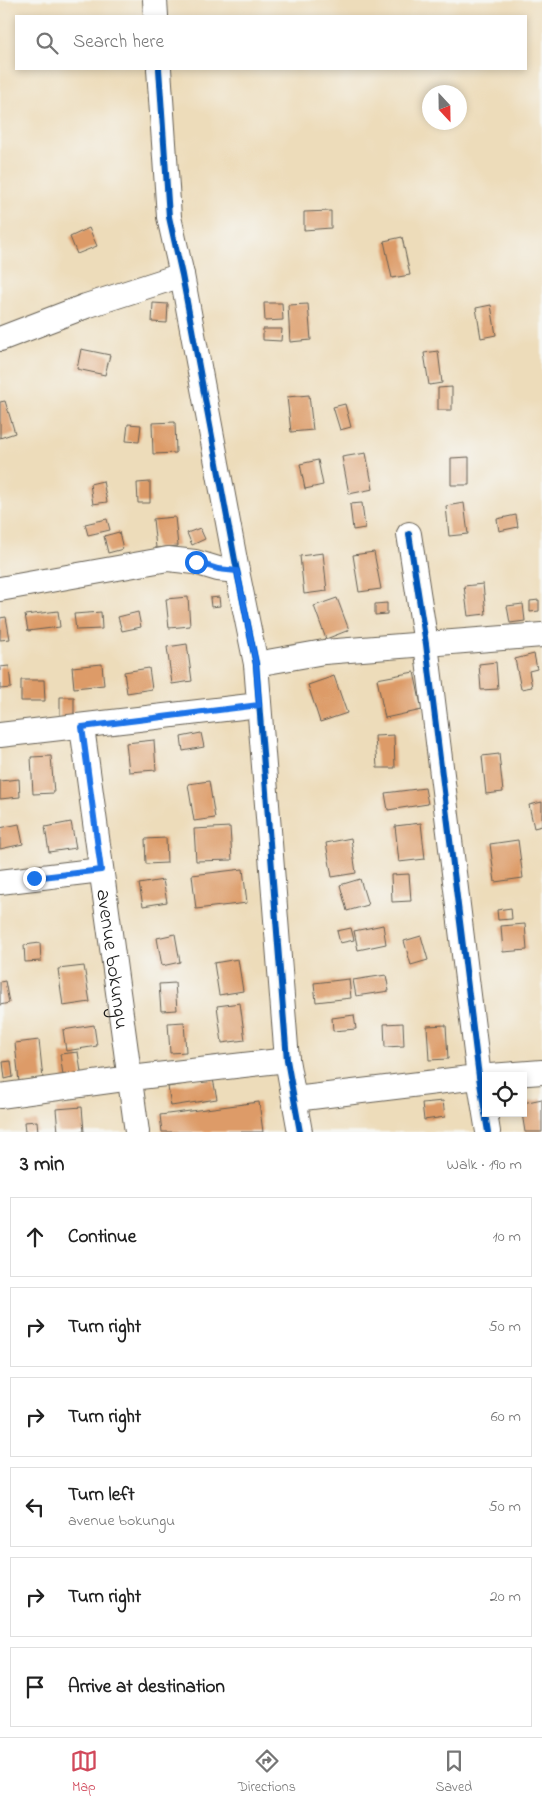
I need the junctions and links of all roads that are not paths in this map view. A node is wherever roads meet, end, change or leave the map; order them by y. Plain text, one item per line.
1 (155, 0) edge
2 (156, 15) edge
3 (159, 70) edge
4 (182, 275) junction
5 (0, 339) edge
6 (409, 534) dead end
7 (237, 571) junction
8 (0, 589) edge
9 (542, 634) edge
10 (426, 644) junction
11 (256, 664) junction
12 (259, 705) junction
13 (82, 727) junction
14 (0, 735) edge
15 (101, 870) junction
16 (0, 882) edge
17 (287, 1060) junction
18 (484, 1072) edge
19 (542, 1072) edge
20 (527, 1073) edge
21 (482, 1076) edge
22 (130, 1078) junction
23 (0, 1096) edge
24 (295, 1099) junction
25 (487, 1117) edge
26 (137, 1132) edge
27 (300, 1132) edge
28 (488, 1132) edge

1 - 2 street
3 - 4 street
4 - 5 street
4 - 7 street
6 - 10 street
7 - 8 street
7 - 11 street
9 - 10 street
10 - 11 street
10 - 18 street
11 - 12 street
12 - 13 street
12 - 17 street
13 - 14 street
13 - 15 street, avenue bokungu
15 - 16 street
15 - 22 street, avenue bokungu
17 - 22 street
17 - 24 street
19 - 20 street
21 - 24 street
22 - 23 street
22 - 26 street, avenue bokungu
24 - 27 street
25 - 28 street

